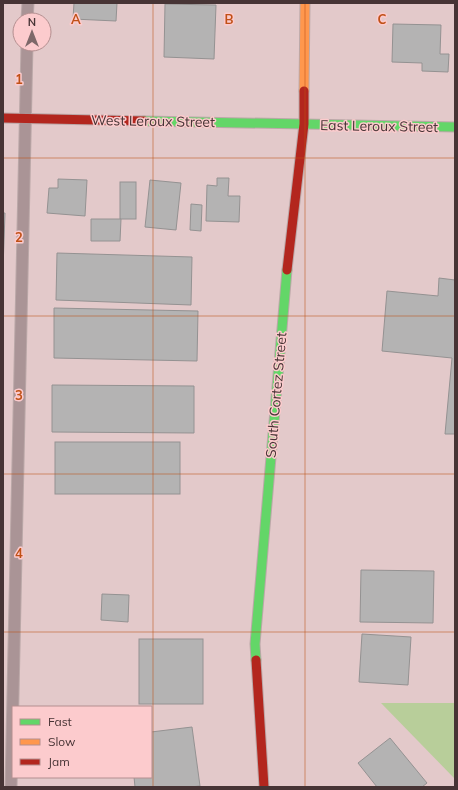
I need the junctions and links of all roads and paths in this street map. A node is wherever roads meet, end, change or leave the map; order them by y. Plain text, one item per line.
1 (305, 3) edge
2 (27, 52) edge
3 (3, 118) edge
4 (26, 118) junction
5 (304, 124) junction
6 (455, 127) edge
7 (13, 706) edge
8 (12, 742) edge
9 (11, 787) edge
10 (264, 787) edge

1 - 5 street, South Cortez Street
2 - 4 lane
3 - 4 street, West Leroux Street
4 - 5 street, West Leroux Street
4 - 7 lane
5 - 6 street, East Leroux Street
5 - 10 street, South Cortez Street
8 - 9 lane

